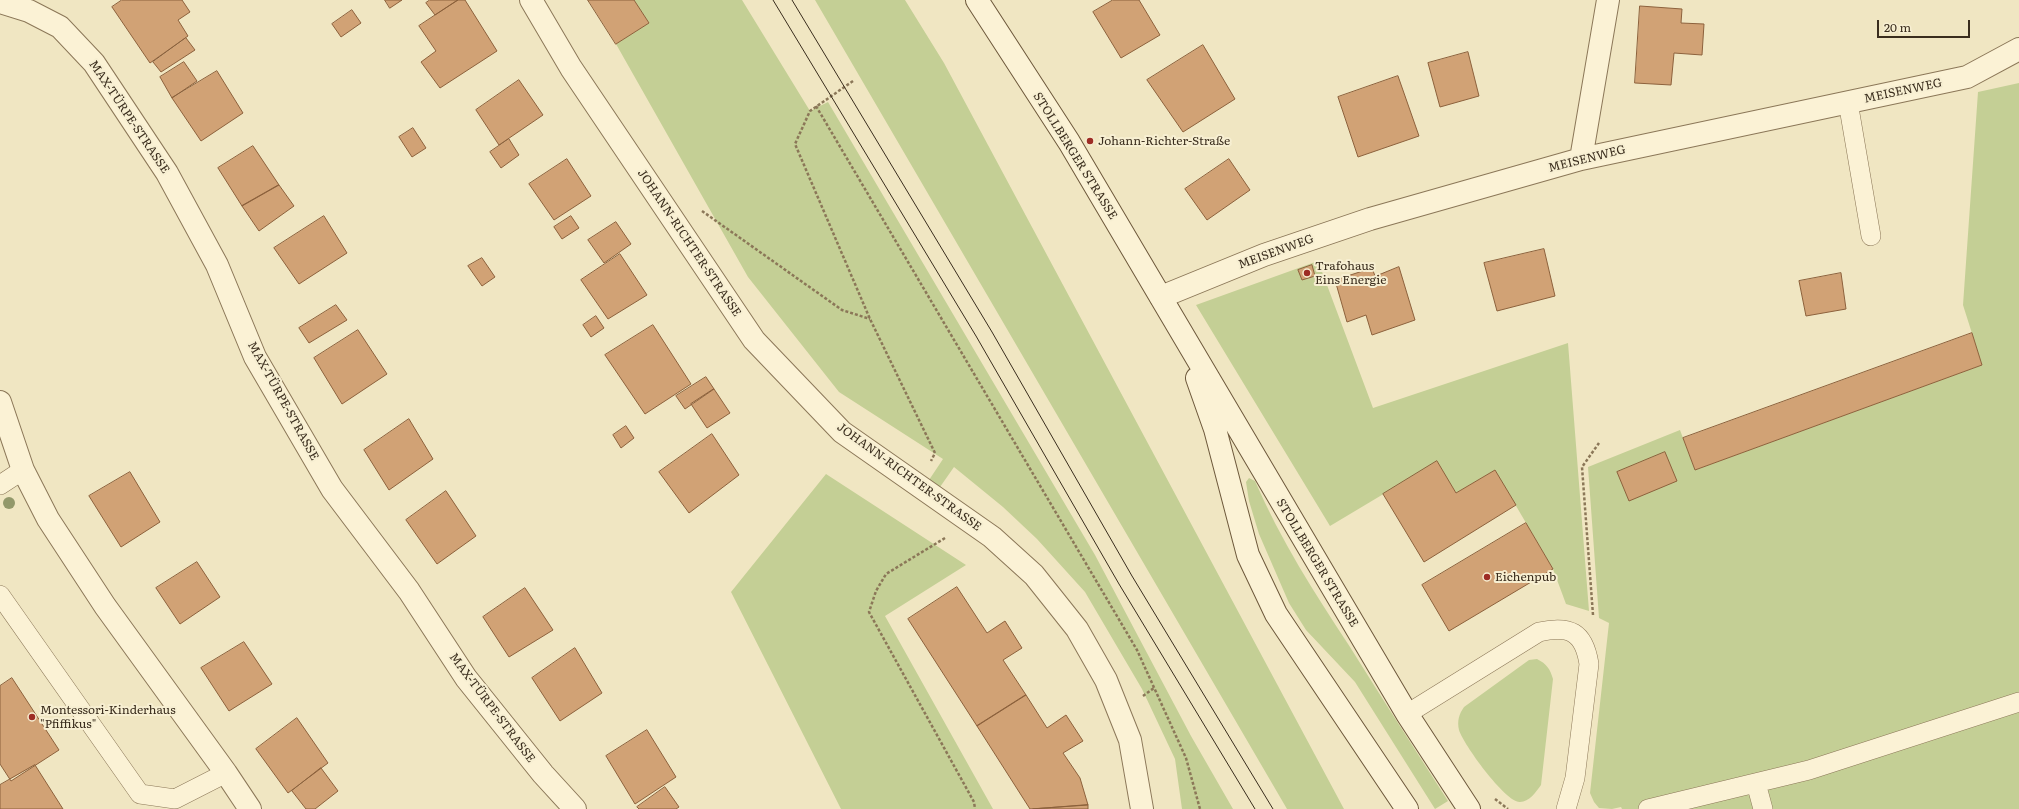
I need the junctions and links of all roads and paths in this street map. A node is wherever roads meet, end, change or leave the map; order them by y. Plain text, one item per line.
1 (531, 0) edge
2 (977, 0) edge
3 (1608, 0) edge
4 (0, 2) edge
5 (2019, 48) edge
6 (853, 81) dead end
7 (1848, 102) junction
8 (816, 106) junction
9 (1581, 159) junction
10 (666, 209) junction
11 (1871, 236) dead end
12 (1166, 306) junction
13 (870, 319) junction
14 (0, 402) edge
15 (1599, 443) dead end
16 (23, 470) junction
17 (0, 485) edge
18 (919, 486) junction
19 (971, 522) junction
20 (0, 595) edge
21 (1579, 636) junction
22 (2019, 702) edge
23 (1407, 714) junction
24 (226, 772) junction
25 (1756, 783) junction
26 (250, 809) edge
27 (575, 809) edge
28 (975, 809) edge
29 (1142, 809) edge
30 (1200, 809) edge
31 (1407, 809) edge
32 (1469, 809) edge
33 (1566, 809) edge
34 (1648, 809) edge
35 (1763, 809) edge

1 - 10 street, JOHANN-RICHTER-STRASSE
2 - 12 street, STOLLBERGER STRASSE
3 - 9 street
4 - 27 street, MAX-TÜRPE-STRASSE
5 - 7 street, MEISENWEG
6 - 8 path
7 - 9 street, MEISENWEG
7 - 11 lane
8 - 13 path
8 - 30 path
9 - 12 street, MEISENWEG
10 - 13 path
10 - 18 street, JOHANN-RICHTER-STRASSE
12 - 23 street, STOLLBERGER STRASSE
12 - 31 street, STOLLBERGER STRASSE
13 - 18 path
14 - 16 street
15 - 21 path
16 - 17 lane
16 - 24 street
18 - 19 street, JOHANN-RICHTER-STRASSE
19 - 28 path
19 - 29 street, JOHANN-RICHTER-STRASSE
20 - 24 lane
21 - 23 lane
21 - 33 lane
22 - 25 lane
23 - 32 street, STOLLBERGER STRASSE
24 - 26 street
25 - 34 lane
25 - 35 lane

